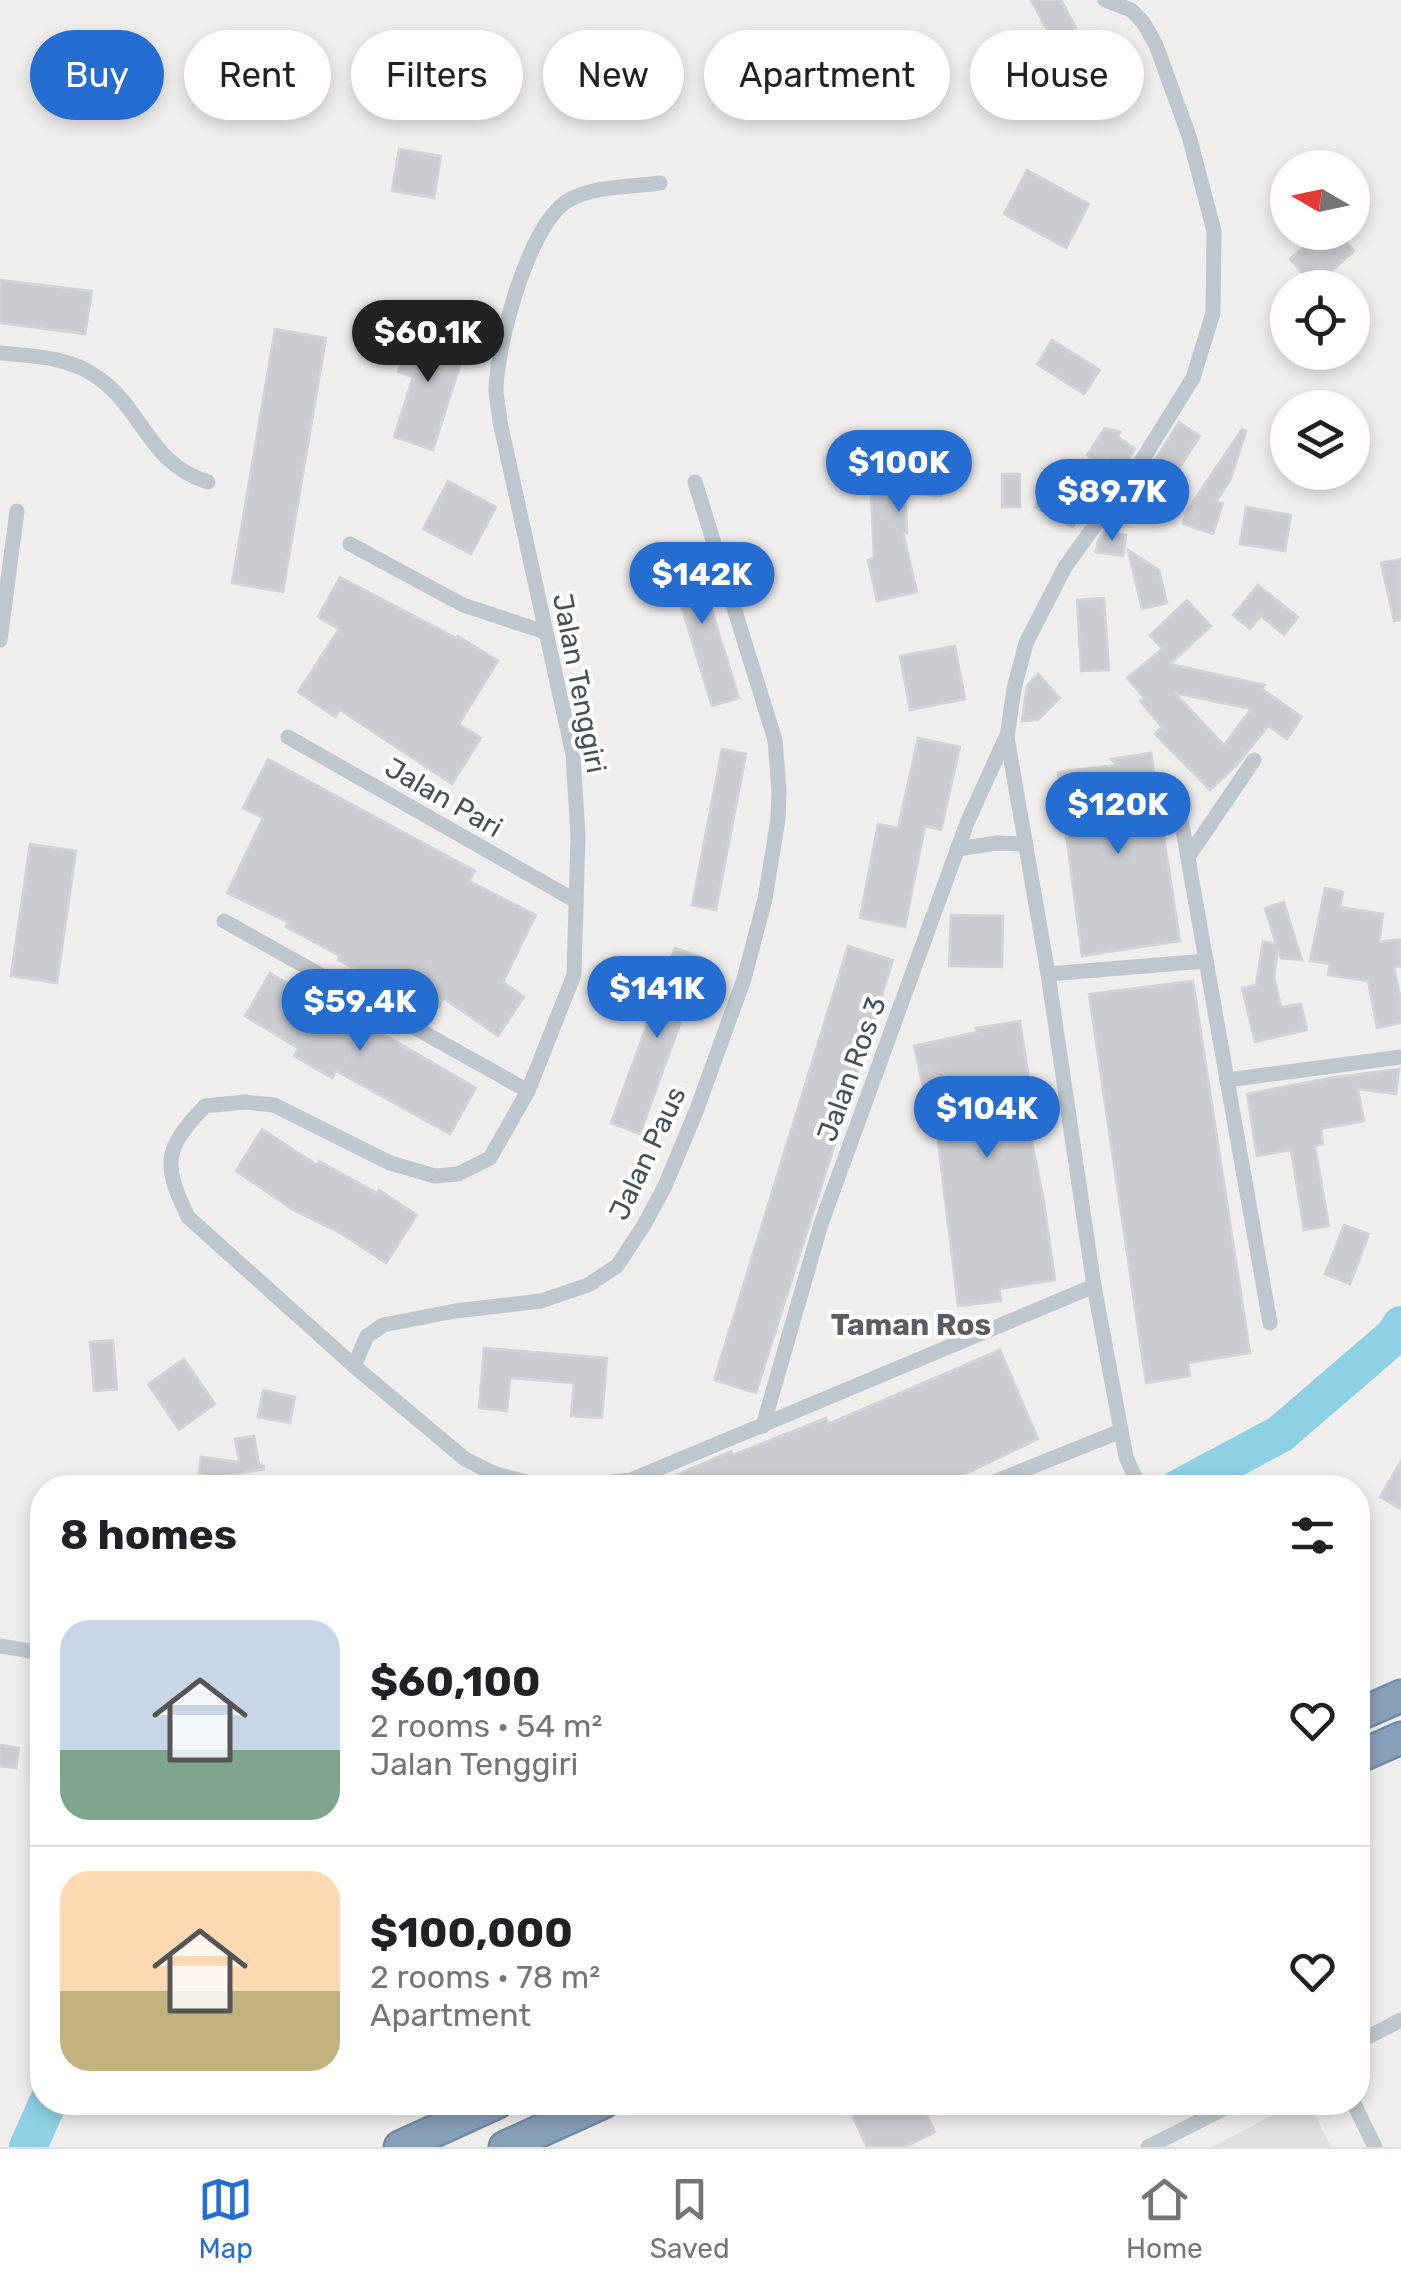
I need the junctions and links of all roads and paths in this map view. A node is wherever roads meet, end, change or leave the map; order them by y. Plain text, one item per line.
1 (1105, 0) edge
2 (660, 183) dead end
3 (0, 352) edge
4 (208, 482) dead end
5 (695, 482) dead end
6 (17, 511) dead end
7 (350, 544) dead end
8 (545, 632) junction
9 (0, 640) edge
10 (1007, 737) junction
11 (288, 738) dead end
12 (1254, 760) dead end
13 (1178, 802) dead end
14 (1026, 844) junction
15 (957, 848) junction
16 (1188, 857) junction
17 (576, 901) junction
18 (224, 921) dead end
19 (1206, 961) junction
20 (1048, 974) junction
21 (1401, 1058) edge
22 (1227, 1080) junction
23 (528, 1090) junction
24 (1094, 1286) junction
25 (1270, 1323) dead end
26 (354, 1366) junction
27 (763, 1426) junction
28 (1121, 1431) junction
29 (500, 1475) edge
30 (650, 1475) edge
31 (1011, 1475) edge
32 (1134, 1475) edge
33 (0, 1646) edge
34 (30, 1651) edge
35 (1401, 1696) edge
36 (1370, 1710) edge
37 (1401, 1738) edge
38 (1370, 1752) edge
39 (1401, 2020) edge
40 (1370, 2036) edge
41 (470, 2115) edge
42 (575, 2115) edge
43 (1211, 2115) edge
44 (1359, 2115) edge
45 (400, 2147) edge
46 (505, 2147) edge
47 (1148, 2147) edge
48 (1375, 2147) edge

1 - 10 street
2 - 8 street, Jalan Tenggiri
3 - 4 street
5 - 26 street, Jalan Paus
6 - 9 street
7 - 8 street
8 - 17 street, Jalan Tenggiri
10 - 14 street
10 - 15 street, Jalan Ros 3
11 - 17 street, Jalan Pari
12 - 16 street
13 - 16 street
14 - 15 street
14 - 20 street
15 - 27 street, Jalan Ros 3
16 - 19 street
17 - 23 street, Jalan Tenggiri
18 - 23 street
19 - 20 street
19 - 22 street
20 - 24 street
21 - 22 street
22 - 25 street
23 - 26 street, Jalan Tenggiri
24 - 27 street
24 - 28 street
26 - 29 street, Jalan Tenggiri
27 - 30 street
28 - 31 street
28 - 32 street
33 - 34 street
35 - 36 highway
37 - 38 highway
39 - 40 street
41 - 45 highway
42 - 46 highway
43 - 47 street
44 - 48 street

